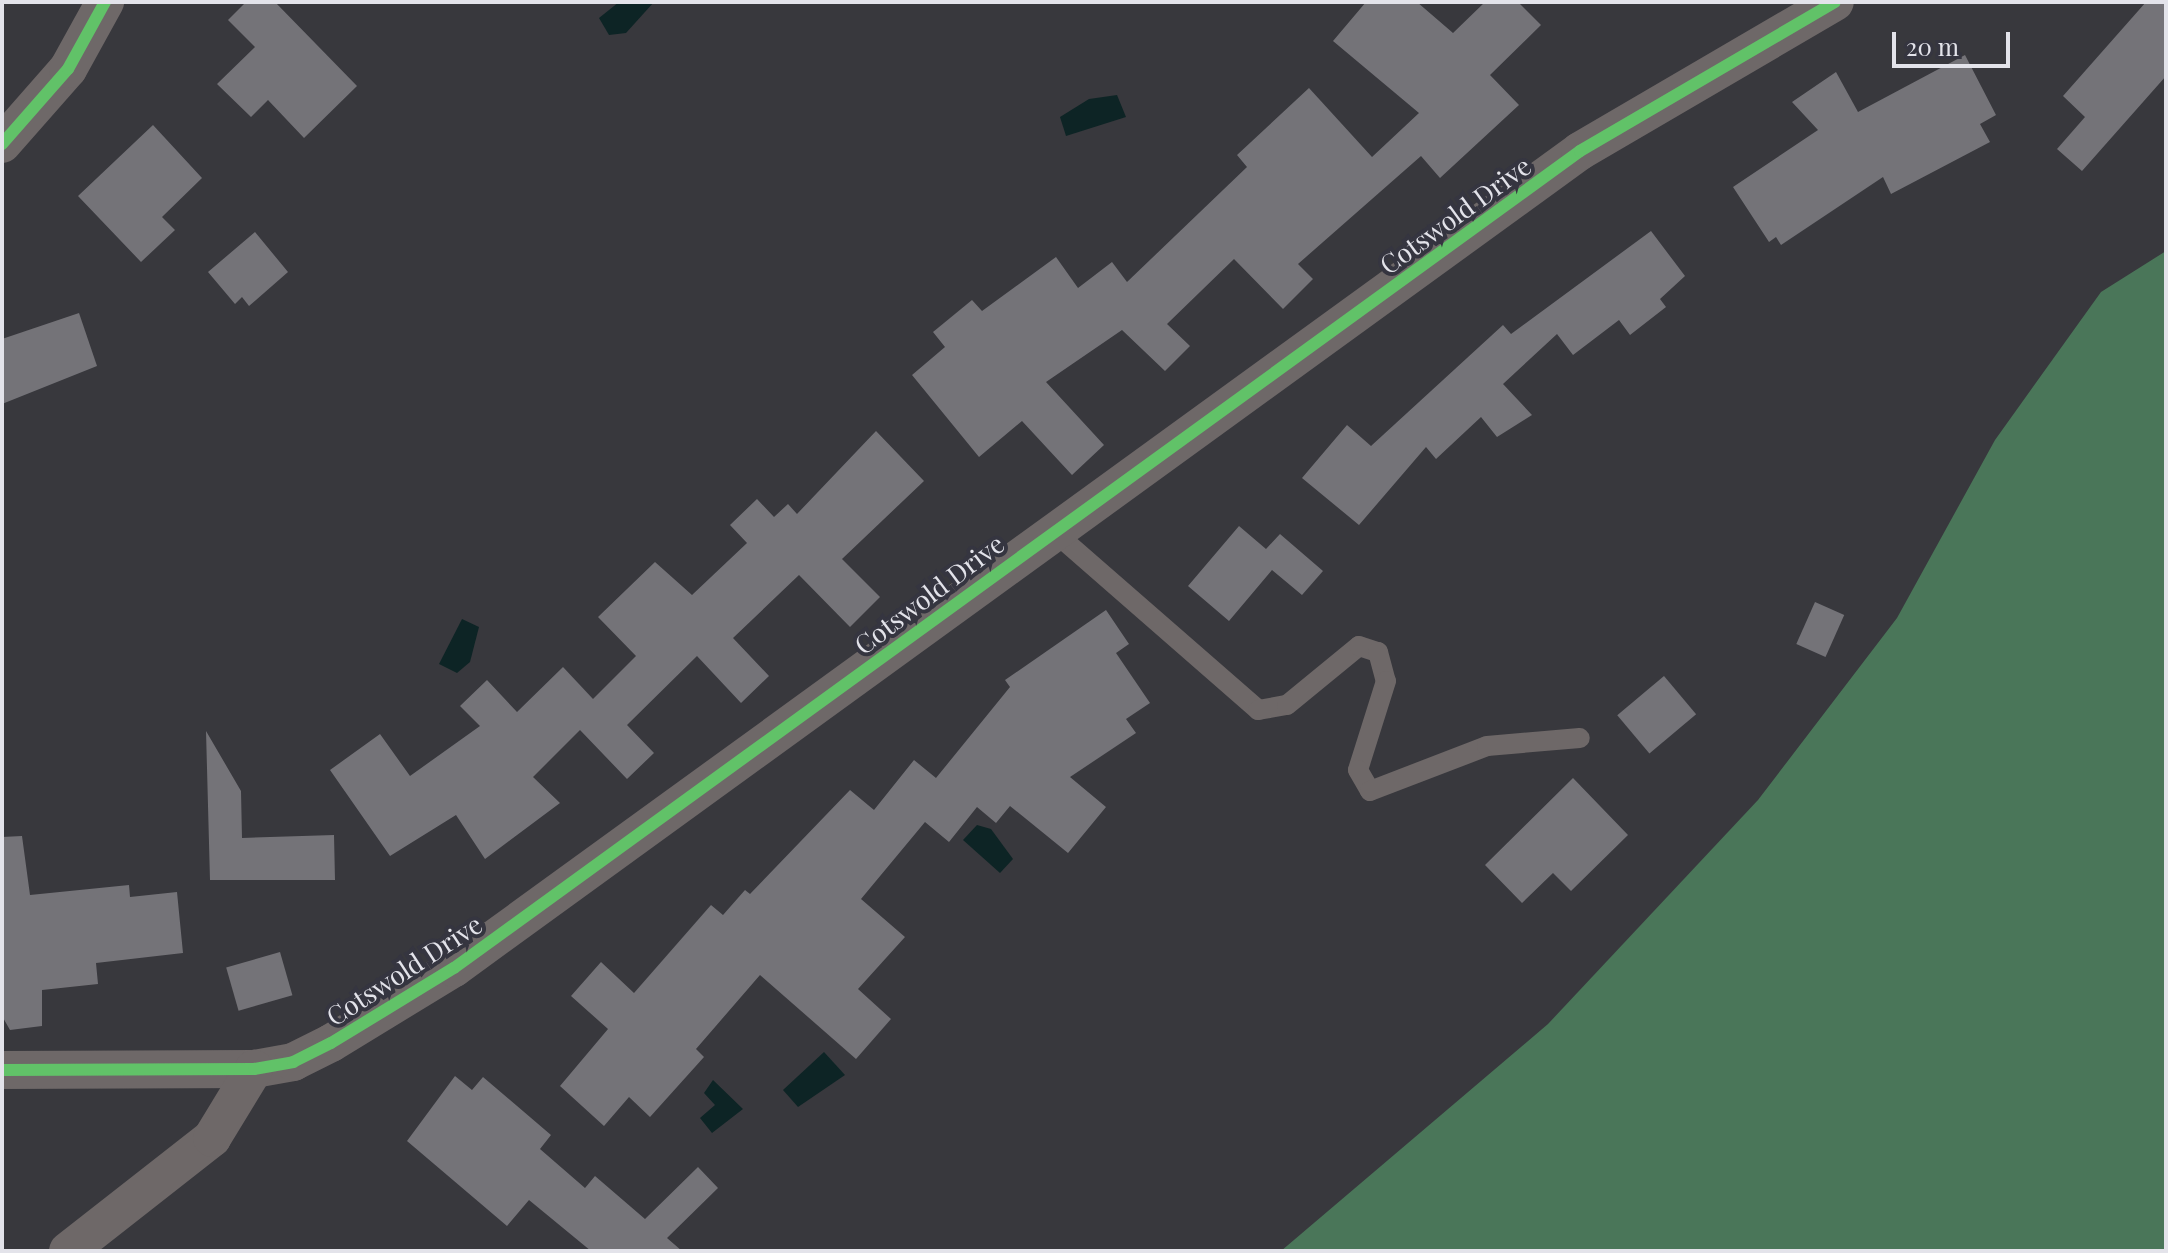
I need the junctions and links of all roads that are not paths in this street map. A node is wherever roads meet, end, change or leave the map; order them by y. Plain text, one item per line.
1 (105, 2) edge
2 (1835, 2) edge
3 (2, 144) edge
4 (1052, 530) junction
5 (1580, 738) dead end
6 (254, 1069) junction
7 (2, 1070) edge
8 (68, 1251) edge

1 - 3 street
2 - 4 street, Cotswold Drive
4 - 5 lane
4 - 6 street, Cotswold Drive
6 - 7 street, Cotswold Drive
6 - 8 street

